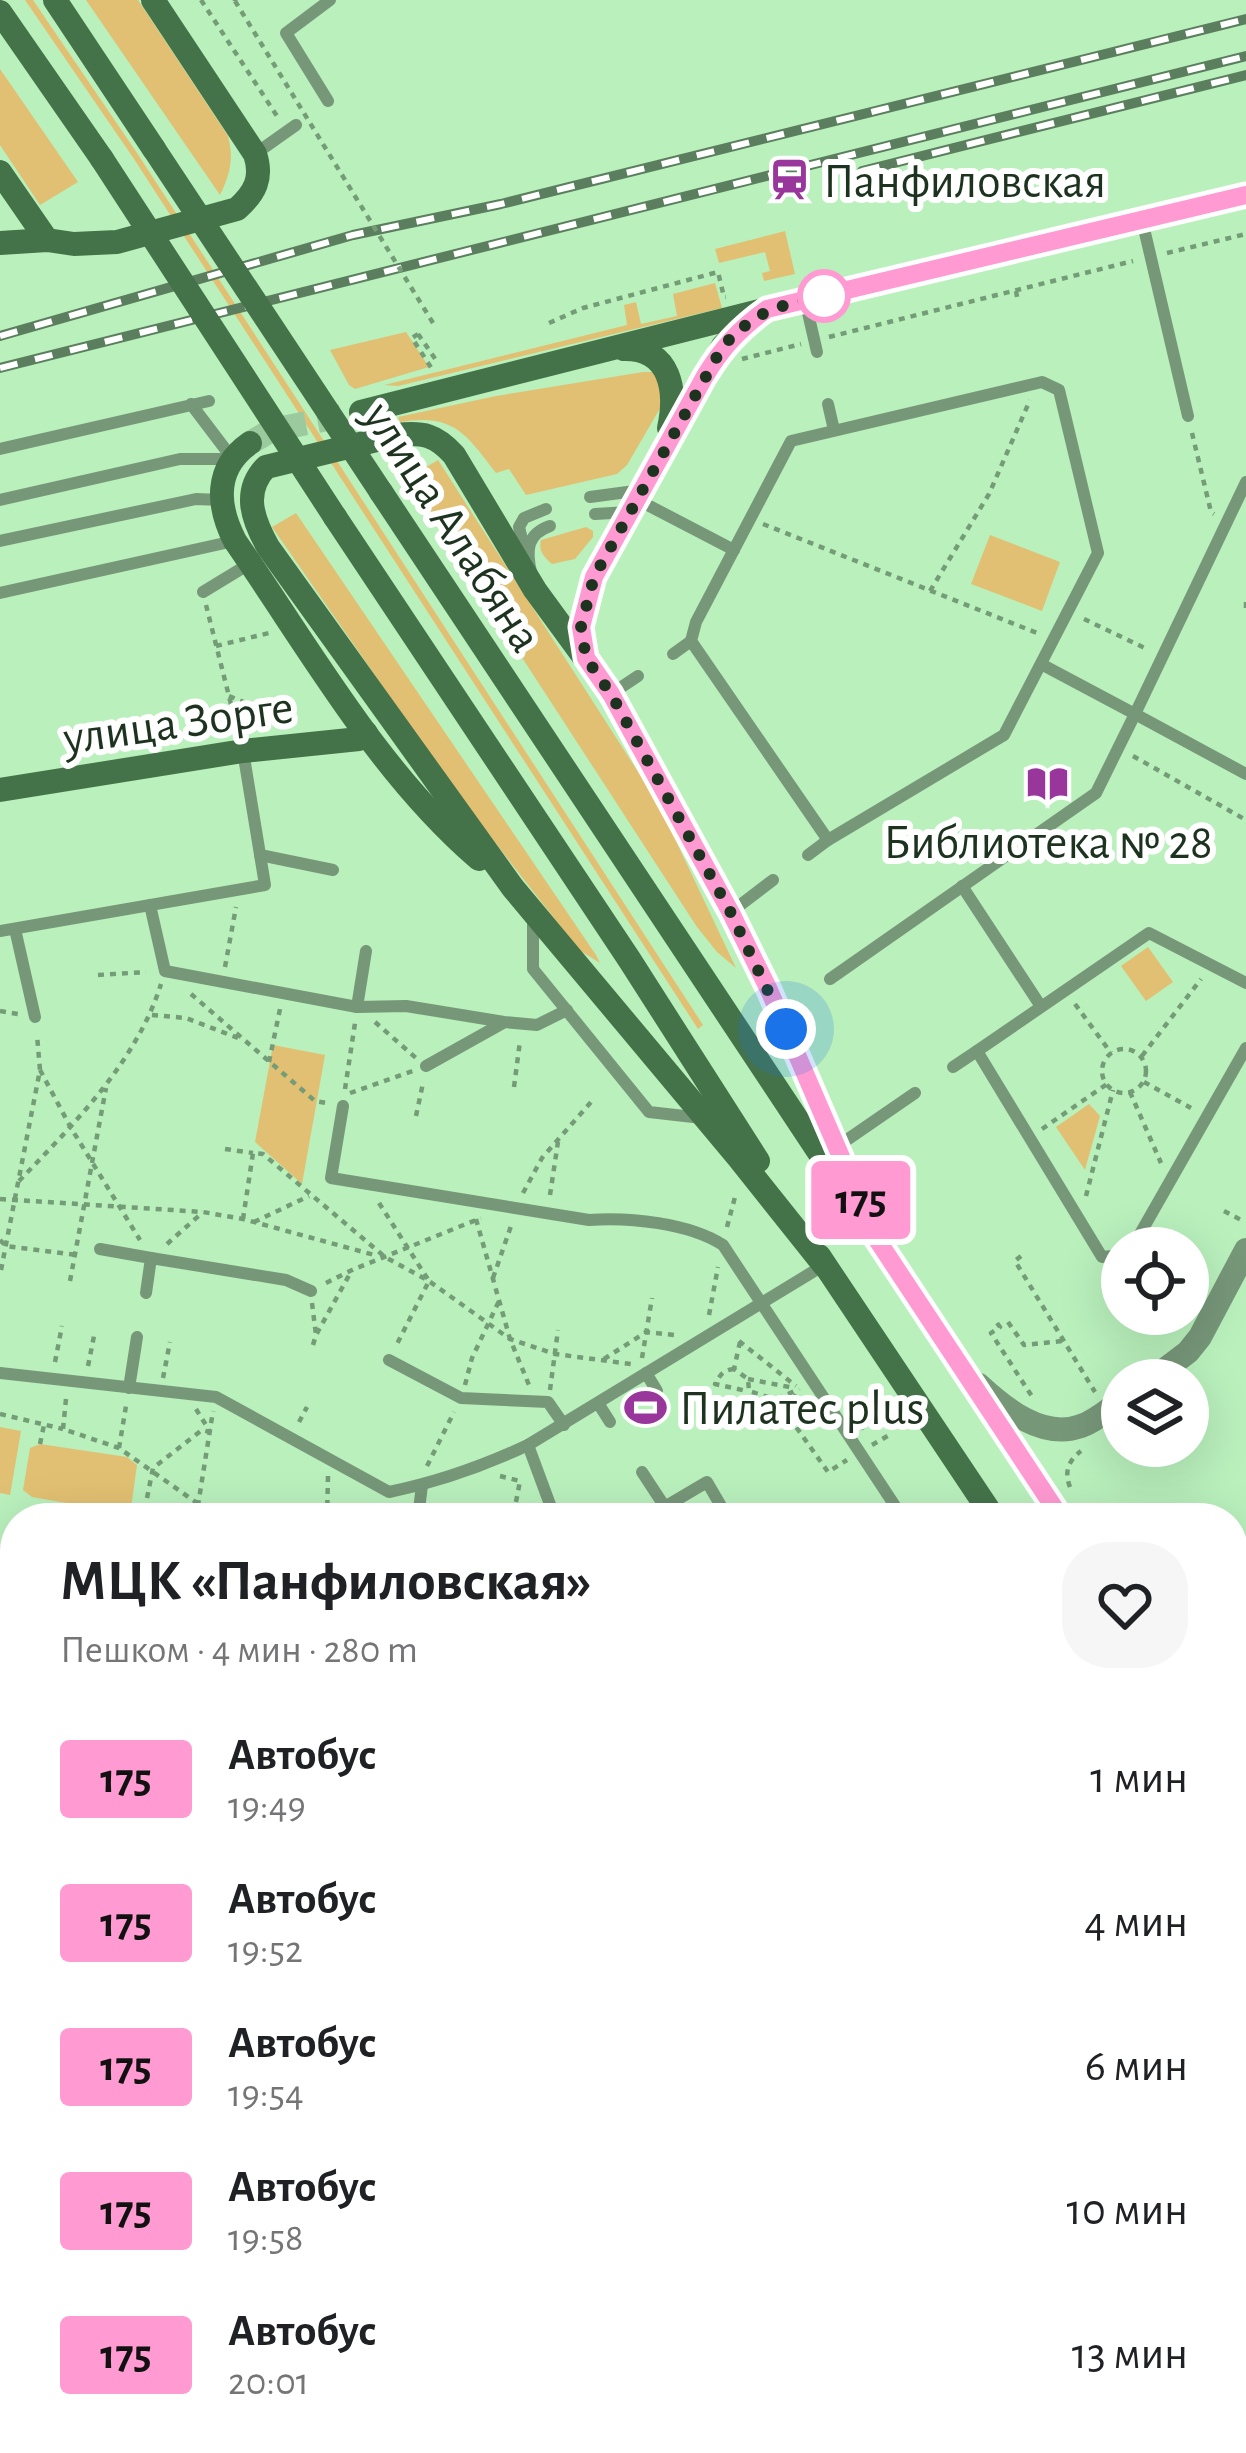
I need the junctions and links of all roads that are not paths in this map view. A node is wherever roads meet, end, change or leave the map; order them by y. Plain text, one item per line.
1 (55, 0) edge
2 (153, 0) edge
3 (330, 0) edge
4 (0, 12) edge
5 (328, 101) dead end
6 (291, 128) road end
7 (255, 154) junction
8 (0, 172) edge
9 (1246, 195) edge
10 (1142, 220) junction
11 (47, 240) junction
12 (0, 243) edge
13 (805, 300) junction
14 (767, 309) junction
15 (815, 346) road end
16 (614, 350) junction
17 (209, 401) dead end
18 (191, 404) junction
19 (828, 404) dead end
20 (362, 412) tunnel mouth
21 (1188, 416) road end
22 (834, 430) junction
23 (667, 442) junction
24 (0, 449) edge
25 (242, 449) junction
26 (1246, 482) edge
27 (590, 497) dead end
28 (0, 500) edge
29 (220, 500) junction
30 (636, 500) junction
31 (545, 508) dead end
32 (595, 514) dead end
33 (1228, 520) junction
34 (550, 526) dead end
35 (1246, 529) edge
36 (235, 541) junction
37 (0, 542) edge
38 (734, 550) junction
39 (528, 559) junction
40 (250, 563) junction
41 (535, 590) junction
42 (202, 592) road end
43 (0, 593) edge
44 (692, 641) junction
45 (673, 653) dead end
46 (586, 658) junction
47 (1041, 664) junction
48 (638, 676) dead end
49 (611, 694) junction
50 (1135, 714) junction
51 (367, 733) junction
52 (243, 751) junction
53 (1246, 774) edge
54 (0, 790) edge
55 (828, 840) junction
56 (260, 855) junction
57 (808, 855) dead end
58 (333, 870) dead end
59 (773, 880) dead end
60 (962, 886) junction
61 (512, 888) junction
62 (150, 904) junction
63 (731, 913) junction
64 (533, 914) junction
65 (8, 930) edge
66 (366, 951) dead end
67 (830, 979) dead end
68 (1246, 983) edge
69 (1040, 1005) junction
70 (357, 1006) junction
71 (567, 1010) junction
72 (35, 1017) road end
73 (504, 1022) junction
74 (1246, 1048) edge
75 (976, 1051) junction
76 (426, 1066) road end
77 (953, 1067) dead end
78 (915, 1093) dead end
79 (344, 1100) road end
80 (705, 1118) junction
81 (838, 1146) junction
82 (1144, 1227) edge
83 (876, 1238) junction
84 (100, 1249) road end
85 (1246, 1250) edge
86 (1101, 1255) edge
87 (151, 1258) junction
88 (824, 1265) junction
89 (310, 1291) road end
90 (146, 1293) dead end
91 (763, 1304) junction
92 (137, 1337) dead end
93 (1179, 1359) edge
94 (389, 1360) road end
95 (962, 1369) junction
96 (0, 1373) edge
97 (646, 1373) junction
98 (129, 1388) junction
99 (658, 1391) dead end
100 (598, 1402) junction
101 (1101, 1408) edge
102 (610, 1422) dead end
103 (564, 1425) junction
104 (528, 1445) junction
105 (642, 1472) dead end
106 (422, 1485) junction
107 (420, 1503) edge
108 (549, 1503) edge
109 (661, 1503) edge
110 (671, 1503) edge
111 (719, 1503) edge
112 (892, 1503) edge
113 (984, 1503) edge
114 (1051, 1503) edge

1 - 83 main road, улица Алабяна, bridge
2 - 7 main road
3 - 5 lane
4 - 88 main road, улица Алабяна, bridge
6 - 7 lane
7 - 11 main road
8 - 11 main road
9 - 10 main road
10 - 13 main road
10 - 21 lane
11 - 12 main road
13 - 14 main road
13 - 15 lane
14 - 16 main road
14 - 23 main road
16 - 20 main road
16 - 23 main road
17 - 18 lane
18 - 24 lane
18 - 25 lane
19 - 22 lane
22 - 38 lane
22 - 47 lane
23 - 30 main road
25 - 28 lane
25 - 29 main road
26 - 33 lane
27 - 30 lane
29 - 36 main road
29 - 37 lane
30 - 32 lane
30 - 38 lane
30 - 46 main road
31 - 39 lane
33 - 35 lane
33 - 50 lane
34 - 39 lane
36 - 40 main road
36 - 43 lane
38 - 44 lane
39 - 41 lane
40 - 42 lane
40 - 51 main road
41 - 46 main road
41 - 61 main road
44 - 45 lane
44 - 55 lane
46 - 49 main road
47 - 50 lane
47 - 55 lane
48 - 49 lane
49 - 63 main road
50 - 53 lane
50 - 60 lane
51 - 52 main road, улица Зорге
51 - 61 main road
52 - 54 main road, улица Зорге
52 - 56 lane
55 - 57 lane
56 - 58 lane
56 - 62 lane
59 - 63 lane
60 - 67 lane
60 - 69 lane
61 - 64 main road
62 - 65 lane
62 - 70 lane
63 - 81 main road
64 - 71 lane
64 - 80 main road
65 - 72 lane
66 - 70 lane
68 - 69 lane
69 - 75 lane
70 - 73 lane
71 - 73 lane
71 - 80 lane
73 - 76 lane
74 - 82 lane
75 - 77 lane
75 - 86 lane
78 - 81 lane
79 - 91 lane
80 - 88 main road
81 - 83 main road
83 - 95 main road, улица Алабяна
84 - 87 lane
85 - 93 street
87 - 89 lane
87 - 90 lane
88 - 91 lane
88 - 113 main road, улица Алабяна
91 - 97 lane
91 - 112 lane
92 - 98 lane
94 - 103 lane
95 - 101 street
95 - 114 main road, улица Алабяна
96 - 98 lane
97 - 99 lane
97 - 100 lane
98 - 106 lane
100 - 102 lane
100 - 103 lane
103 - 104 lane
104 - 106 lane
104 - 108 lane
105 - 109 lane
106 - 107 lane
110 - 111 lane

